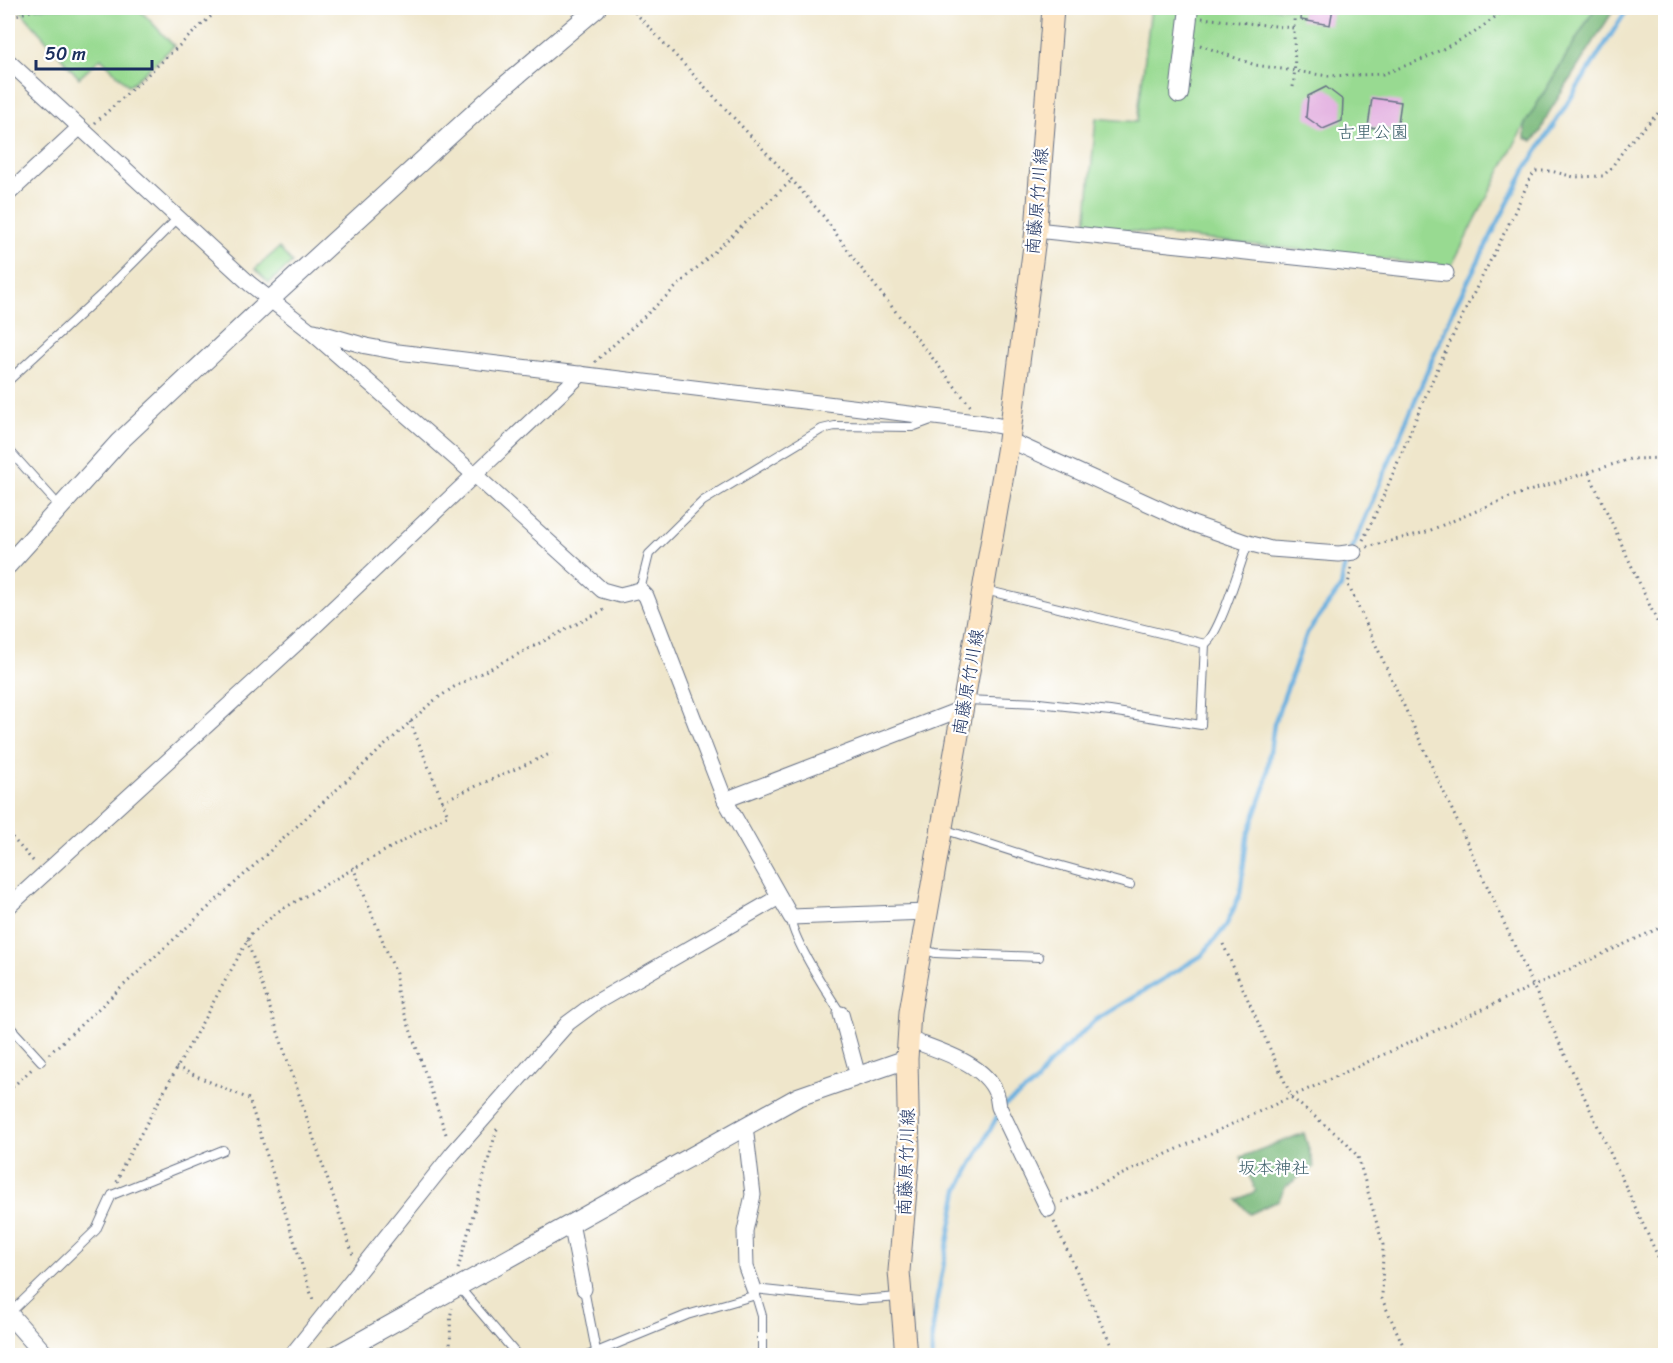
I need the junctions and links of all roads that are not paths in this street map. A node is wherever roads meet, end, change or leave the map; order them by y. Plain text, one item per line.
1 (597, 8) edge
2 (1053, 8) edge
3 (1196, 13) edge
4 (8, 62) edge
5 (1179, 94) dead end
6 (82, 130) junction
7 (8, 194) edge
8 (179, 218) junction
9 (1036, 230) junction
10 (1446, 273) dead end
11 (271, 299) junction
12 (308, 330) junction
13 (581, 374) junction
14 (8, 381) edge
15 (938, 417) junction
16 (1010, 434) junction
17 (8, 449) edge
18 (476, 476) junction
19 (53, 499) dead end
20 (1248, 543) junction
21 (1349, 553) road end
22 (8, 565) edge
23 (640, 590) junction
24 (984, 590) junction
25 (1205, 644) junction
26 (964, 704) junction
27 (725, 800) junction
28 (942, 829) junction
29 (1130, 885) dead end
30 (779, 897) junction
31 (8, 907) edge
32 (927, 912) junction
33 (791, 917) junction
34 (921, 948) junction
35 (1039, 957) dead end
36 (841, 1014) joint
37 (8, 1025) edge
38 (908, 1049) junction
39 (41, 1061) road end
40 (858, 1076) junction
41 (745, 1126) junction
42 (223, 1150) dead end
43 (1048, 1209) road end
44 (571, 1223) junction
45 (458, 1286) junction
46 (584, 1289) joint
47 (755, 1292) junction
48 (901, 1297) junction
49 (8, 1313) edge
50 (596, 1351) junction
51 (46, 1356) edge
52 (291, 1356) edge
53 (334, 1356) edge
54 (518, 1356) edge
55 (587, 1356) edge
56 (762, 1356) edge
57 (906, 1356) edge

1 - 11 street
2 - 9 main road, 南藤原竹川線
3 - 5 street
4 - 6 street
6 - 7 street
6 - 8 street
8 - 11 street
8 - 14 lane
9 - 10 street
9 - 16 main road, 南藤原竹川線
11 - 12 street
11 - 22 street
12 - 13 street
12 - 18 street
13 - 15 street
13 - 18 street
15 - 16 street
15 - 23 lane
16 - 20 street
16 - 24 main road, 南藤原竹川線
17 - 19 lane
18 - 23 street
18 - 31 street
20 - 21 street
20 - 25 lane
23 - 27 street
24 - 25 lane
24 - 26 main road, 南藤原竹川線
25 - 26 lane
26 - 27 street
26 - 28 main road, 南藤原竹川線
27 - 30 street
28 - 29 lane
28 - 32 main road, 南藤原竹川線
30 - 33 street
30 - 52 street
32 - 33 street
32 - 34 main road, 南藤原竹川線
33 - 36 lane
34 - 35 lane
34 - 38 main road, 南藤原竹川線
36 - 40 street
37 - 39 lane
38 - 40 street
38 - 43 street
38 - 48 main road, 南藤原竹川線
40 - 41 street
41 - 44 street
41 - 47 street
42 - 49 lane
44 - 45 street
44 - 46 street
45 - 53 street
45 - 54 lane
46 - 50 lane
47 - 48 lane
47 - 50 lane
47 - 56 lane
48 - 57 main road, 南藤原竹川線
49 - 51 street
50 - 55 lane

